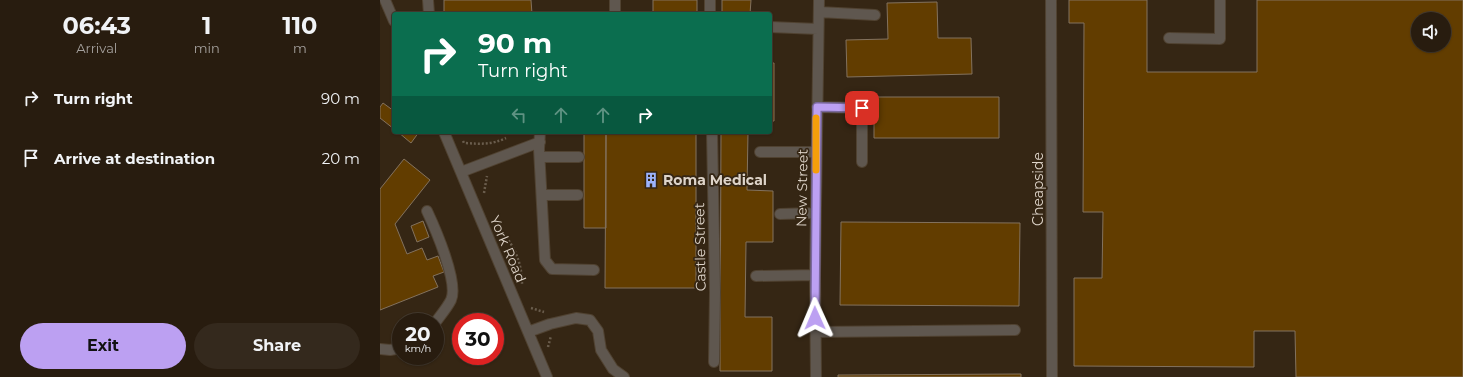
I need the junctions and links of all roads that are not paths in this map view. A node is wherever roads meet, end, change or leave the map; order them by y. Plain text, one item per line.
1 (385, 0) edge
2 (428, 0) edge
3 (615, 0) edge
4 (710, 0) edge
5 (819, 0) edge
6 (1051, 0) edge
7 (1220, 0) edge
8 (429, 12) edge
9 (615, 12) edge
10 (710, 12) edge
11 (819, 12) junction
12 (875, 14) dead end
13 (392, 16) edge
14 (772, 27) edge
15 (818, 29) junction
16 (1169, 38) dead end
17 (817, 107) junction
18 (445, 134) edge
19 (712, 134) edge
20 (540, 137) edge
21 (760, 152) dead end
22 (816, 152) junction
23 (540, 157) junction
24 (579, 157) dead end
25 (862, 162) dead end
26 (461, 172) junction
27 (542, 195) junction
28 (578, 195) dead end
29 (428, 211) dead end
30 (780, 214) dead end
31 (815, 214) junction
32 (594, 270) dead end
33 (815, 275) junction
34 (756, 276) dead end
35 (442, 313) edge
36 (1015, 330) dead end
37 (528, 332) junction
38 (816, 332) junction
39 (380, 349) edge
40 (392, 350) edge
41 (714, 362) dead end
42 (547, 377) edge
43 (624, 377) edge
44 (816, 377) edge
45 (1052, 377) edge

1 - 13 street
2 - 8 street
3 - 9 street
4 - 10 street
5 - 11 street, New Street
6 - 45 street, Cheapside
7 - 16 street
11 - 12 street
11 - 15 street, New Street
14 - 15 street
15 - 17 street, New Street
17 - 22 street, New Street
17 - 25 street
18 - 26 street, York Road
19 - 41 street, Castle Street
20 - 23 street
20 - 26 street
21 - 22 street
22 - 31 street, New Street
23 - 24 street
23 - 27 street
26 - 37 street, York Road
27 - 28 street
27 - 32 street
29 - 35 street
30 - 31 street
31 - 33 street, New Street
33 - 34 street
33 - 38 street, New Street
36 - 38 street
37 - 42 street, York Road
37 - 43 street
38 - 44 street, New Street
39 - 40 street

